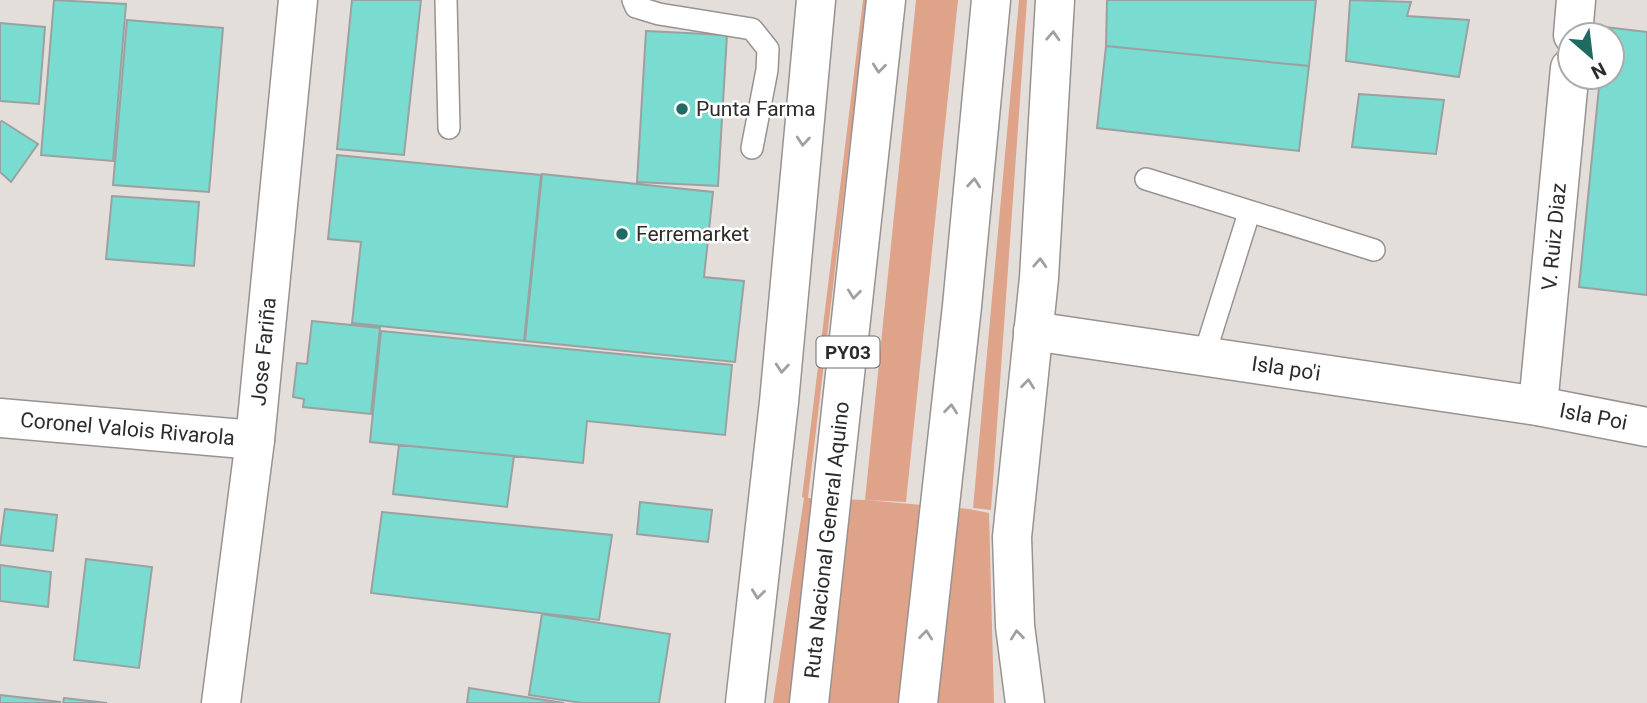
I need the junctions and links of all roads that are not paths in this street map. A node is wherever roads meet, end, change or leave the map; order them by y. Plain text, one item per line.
1 (298, 0) edge
2 (446, 0) edge
3 (633, 0) edge
4 (816, 0) edge
5 (886, 0) edge
6 (991, 0) edge
7 (1055, 0) edge
8 (1576, 0) edge
9 (1574, 21) edge
10 (767, 70) junction
11 (809, 73) junction
12 (1568, 91) edge
13 (449, 128) dead end
14 (752, 149) dead end
15 (1146, 179) dead end
16 (1249, 213) junction
17 (1374, 250) dead end
18 (1033, 331) junction
19 (1204, 356) junction
20 (1538, 406) junction
21 (0, 418) edge
22 (1647, 427) edge
23 (255, 440) junction
24 (220, 703) edge
25 (745, 703) edge
26 (809, 703) edge
27 (918, 703) edge
28 (1025, 703) edge

1 - 23 main road, Jose Fariña
2 - 13 lane
3 - 10 lane
4 - 11 main road, PY03
5 -> 26 main road, Ruta Nacional General Aquino / PY03
27 -> 6 main road
18 -> 7 main road
8 - 9 main road
10 - 11 lane
10 - 14 lane
11 -> 25 main road, PY03
12 - 20 main road, V. Ruiz Diaz
15 - 16 lane
16 - 17 lane
16 - 19 lane
18 - 19 main road, Isla po'i
28 -> 18 main road
19 - 20 main road, Isla po'i
20 - 22 main road, Isla Poi
21 - 23 main road, Coronel Valois Rivarola
23 - 24 main road, Jose Fariña

